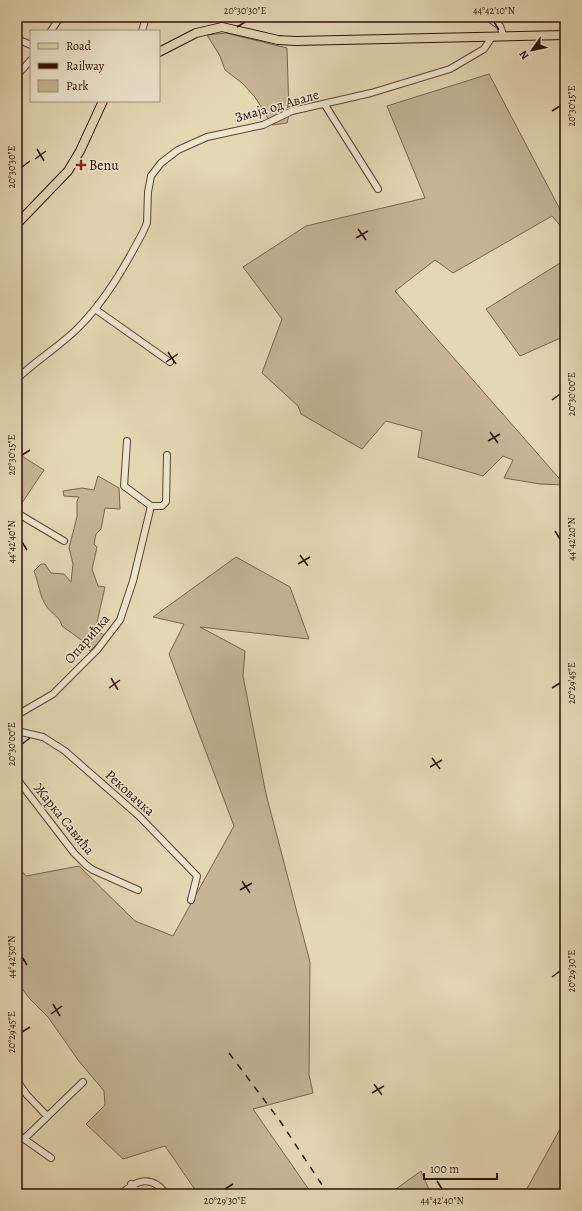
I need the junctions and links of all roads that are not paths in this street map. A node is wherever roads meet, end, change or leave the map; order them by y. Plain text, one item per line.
1 (60, 17) edge
2 (146, 17) edge
3 (487, 17) edge
4 (52, 30) edge
5 (142, 30) edge
6 (565, 35) edge
7 (504, 36) junction
8 (492, 37) junction
9 (17, 38) edge
10 (30, 44) edge
11 (160, 51) edge
12 (30, 61) edge
13 (17, 74) edge
14 (103, 102) edge
15 (325, 105) junction
16 (378, 189) dead end
17 (17, 224) edge
18 (95, 309) junction
19 (170, 362) dead end
20 (17, 379) edge
21 (127, 441) dead end
22 (167, 455) dead end
23 (152, 506) junction
24 (17, 513) edge
25 (64, 541) dead end
26 (17, 716) edge
27 (17, 731) edge
28 (17, 779) edge
29 (138, 890) dead end
30 (191, 900) dead end
31 (17, 1081) edge
32 (83, 1082) dead end
33 (48, 1116) junction
34 (17, 1134) edge
35 (24, 1139) junction
36 (51, 1158) dead end
37 (131, 1184) junction
38 (121, 1194) edge
39 (138, 1194) edge
40 (166, 1194) edge

1 - 4 street
2 - 5 street
3 - 7 street
6 - 7 main road
7 - 8 main road
8 - 11 main road
8 - 15 street, Змаја од Авале
9 - 10 street
12 - 13 street
14 - 17 main road
15 - 16 street
15 - 18 street, Змаја од Авале
18 - 19 street
18 - 20 street, Змаја од Авале
21 - 23 street
22 - 23 street
23 - 26 street, Опарићка
24 - 25 street
27 - 30 street, Рековачка
28 - 29 street, Жарка Савића
31 - 33 street
32 - 33 street
33 - 35 street
34 - 35 street
35 - 36 street
37 - 38 street
37 - 39 street
37 - 40 street

